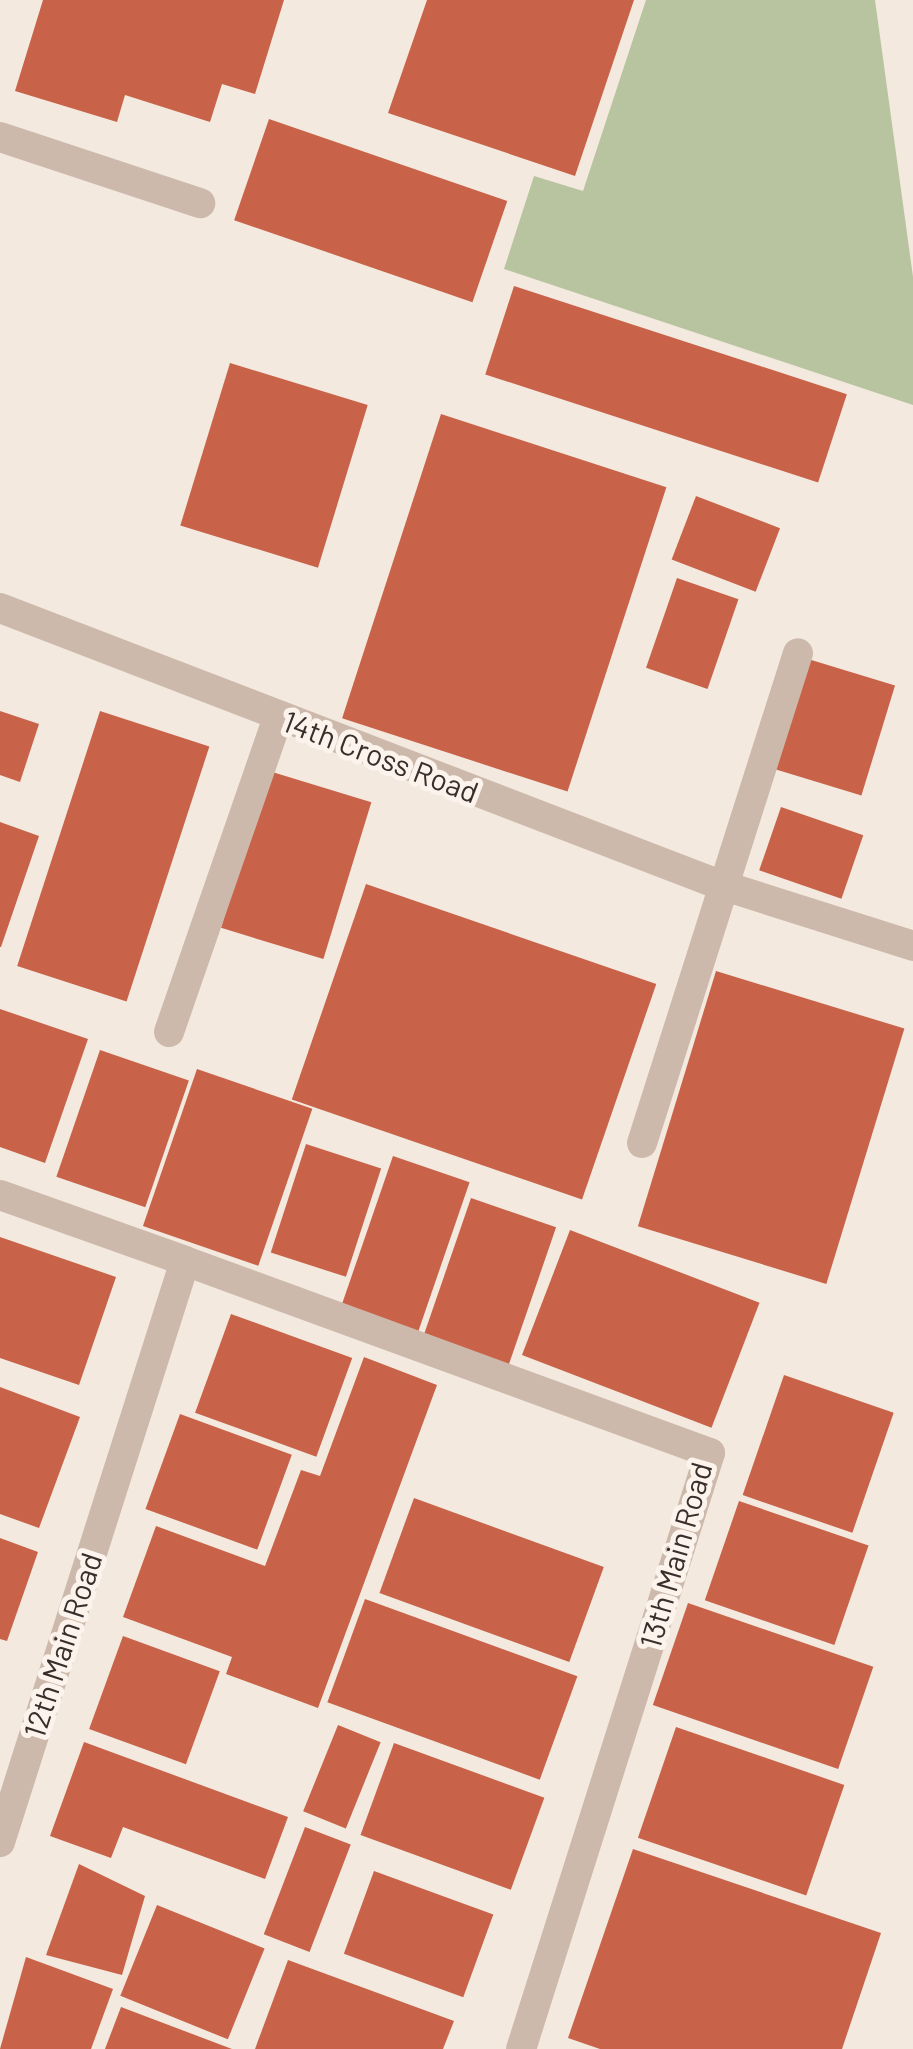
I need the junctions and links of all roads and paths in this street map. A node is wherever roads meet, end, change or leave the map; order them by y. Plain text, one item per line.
1 (0, 137) edge
2 (200, 203) dead end
3 (0, 608) edge
4 (798, 652) dead end
5 (278, 716) junction
6 (718, 884) junction
7 (913, 946) edge
8 (169, 1032) dead end
9 (642, 1143) dead end
10 (0, 1195) edge
11 (185, 1261) junction
12 (0, 1842) edge
13 (521, 2049) edge

1 - 2 street
3 - 5 street, 14th Cross Road
4 - 6 street
5 - 6 street, 14th Cross Road
5 - 8 street
6 - 7 street, 14th Cross Road
6 - 9 street
10 - 11 street
11 - 12 street, 12th Main Road
11 - 13 street, 13th Main Road

